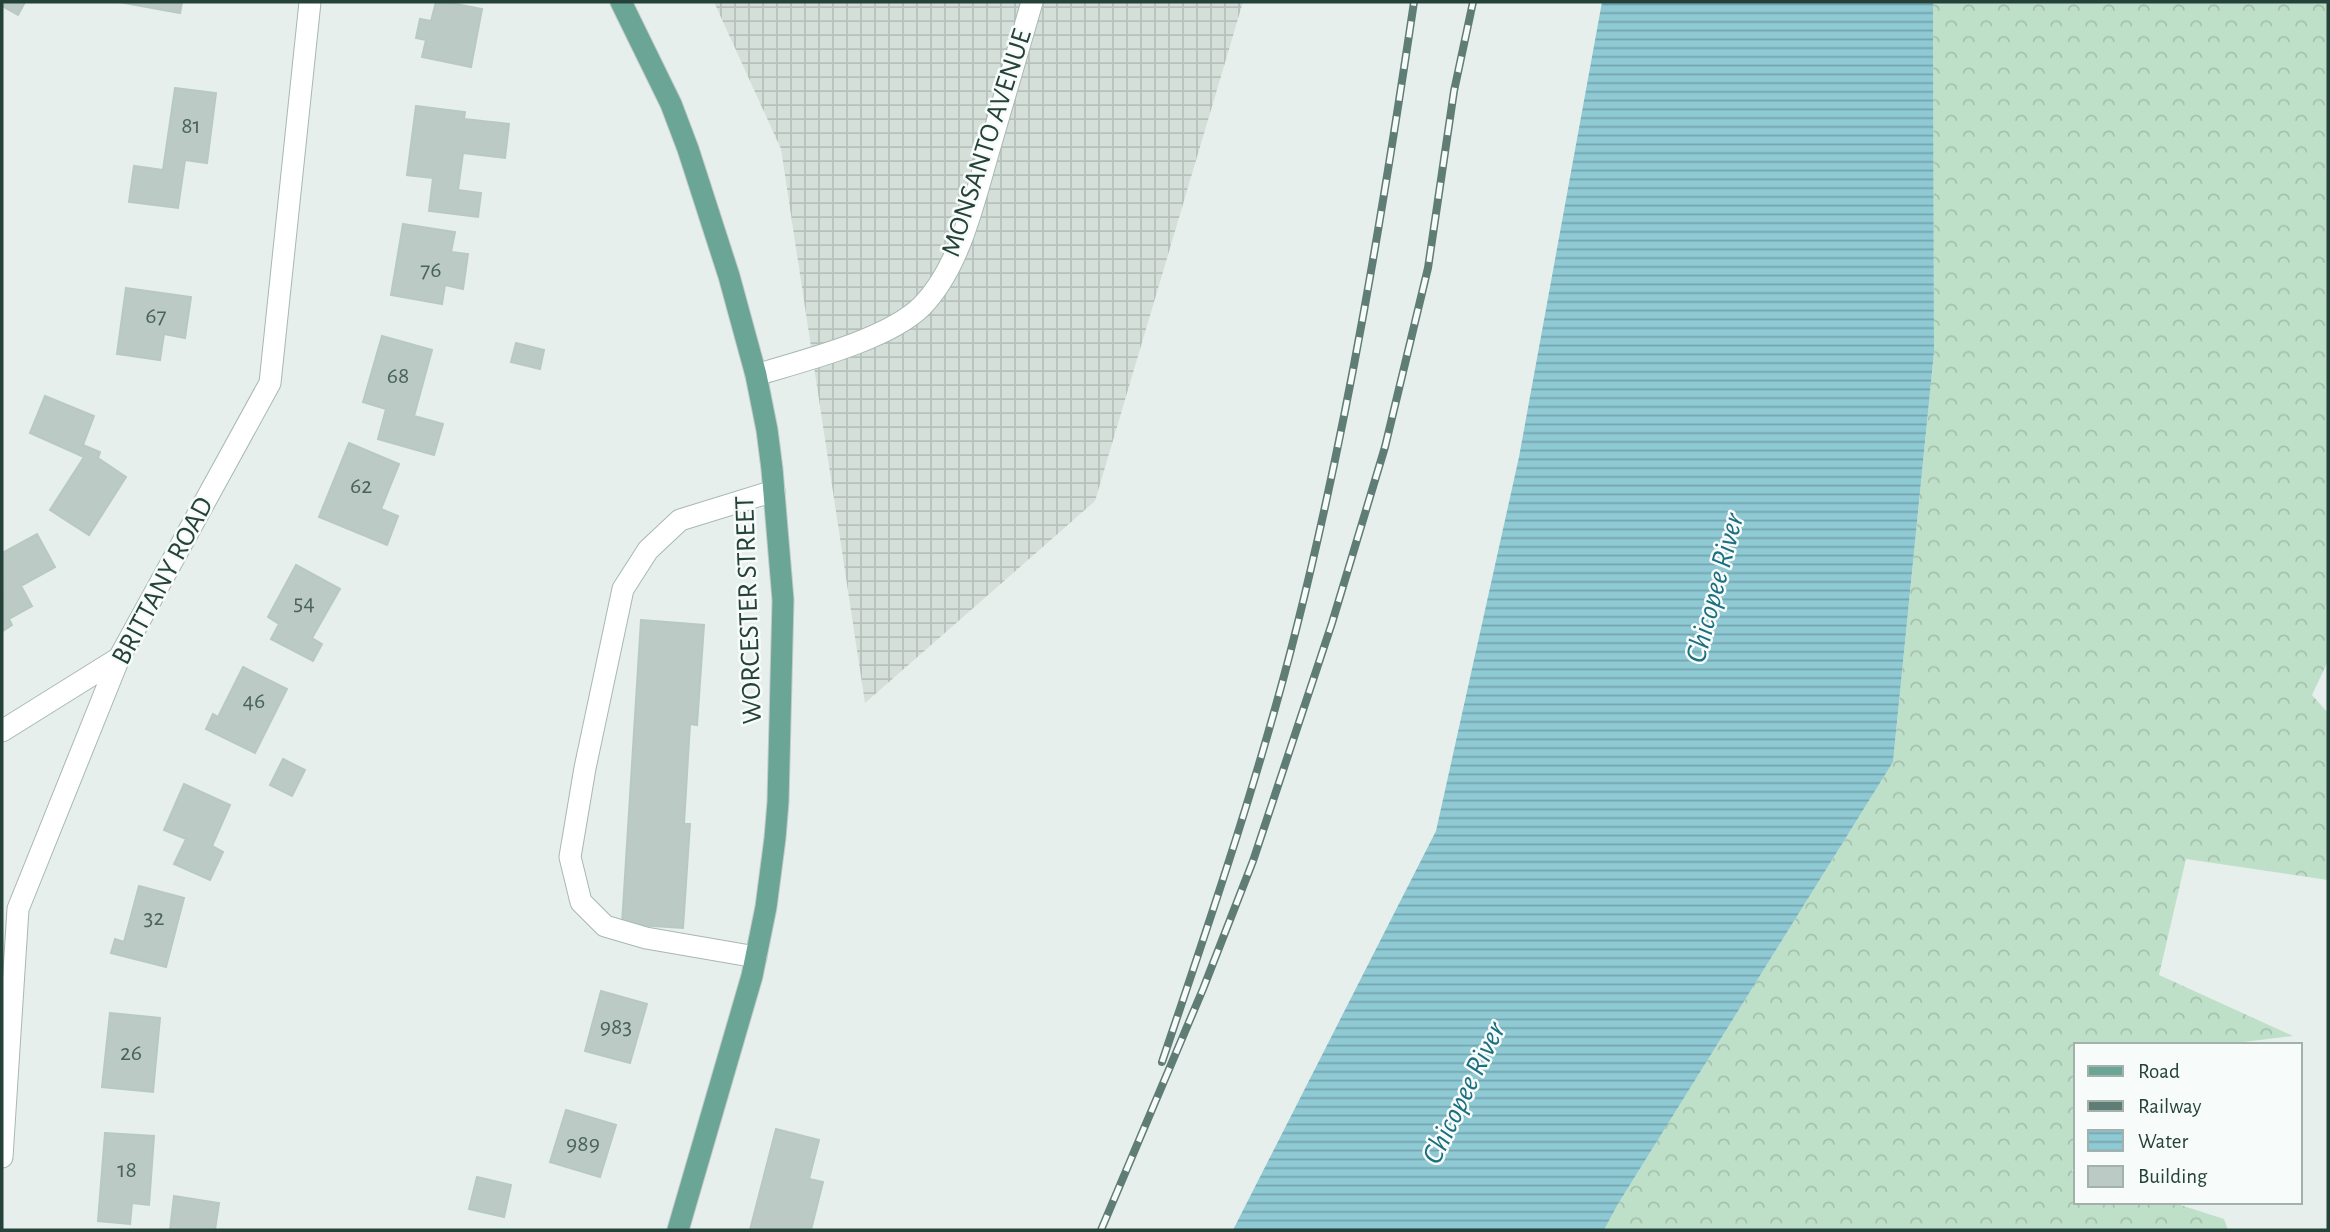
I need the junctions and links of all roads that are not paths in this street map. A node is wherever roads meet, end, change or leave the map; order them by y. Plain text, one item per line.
1 (310, 2) edge
2 (621, 2) edge
3 (1032, 2) edge
4 (756, 375) junction
5 (774, 491) junction
6 (119, 658) junction
7 (2, 730) edge
8 (756, 957) junction
9 (8, 958) edge
10 (2, 1157) edge
11 (678, 1230) edge

1 - 6 street, BRITTANY ROAD
2 - 4 main road, WORCESTER STREET
3 - 4 street, MONSANTO AVENUE
4 - 5 main road, WORCESTER STREET
5 - 8 main road, WORCESTER STREET
5 - 8 street
6 - 7 street
6 - 9 street, BRITTANY ROAD
8 - 11 main road, WORCESTER STREET
9 - 10 street, BRITTANY ROAD

